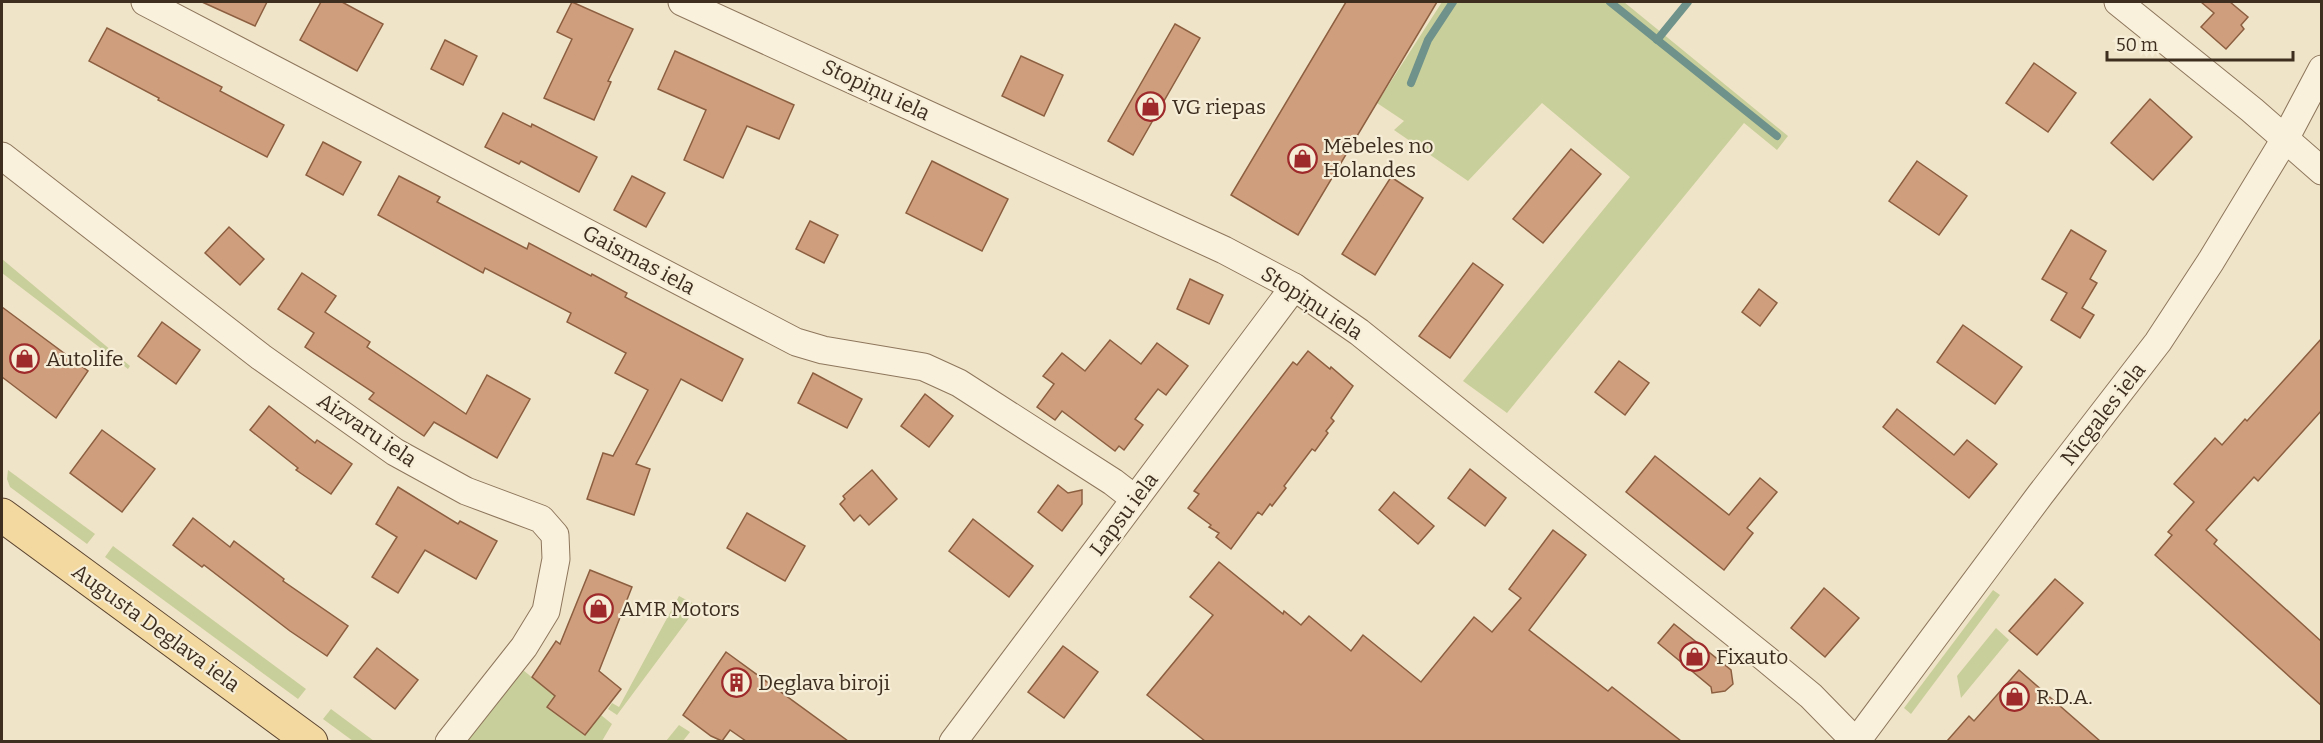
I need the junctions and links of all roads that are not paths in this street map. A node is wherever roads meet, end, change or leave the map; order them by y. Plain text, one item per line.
1 (145, 2) edge
2 (682, 2) edge
3 (2118, 2) edge
4 (2322, 69) edge
5 (2285, 139) junction
6 (2, 156) edge
7 (2322, 171) edge
8 (1294, 287) junction
9 (1135, 499) junction
10 (2, 515) edge
11 (311, 741) edge
12 (449, 741) edge
13 (953, 741) edge
14 (1856, 741) edge

1 - 9 street, Gaismas iela
2 - 8 street, Stopiņu iela
3 - 5 street
4 - 5 street, Nīcgales iela
5 - 7 street
5 - 14 street, Nīcgales iela
6 - 12 street, Aizvaru iela
8 - 9 street, Lapsu iela
8 - 14 street, Stopiņu iela
9 - 13 street, Lapsu iela
10 - 11 main road, Augusta Deglava iela

